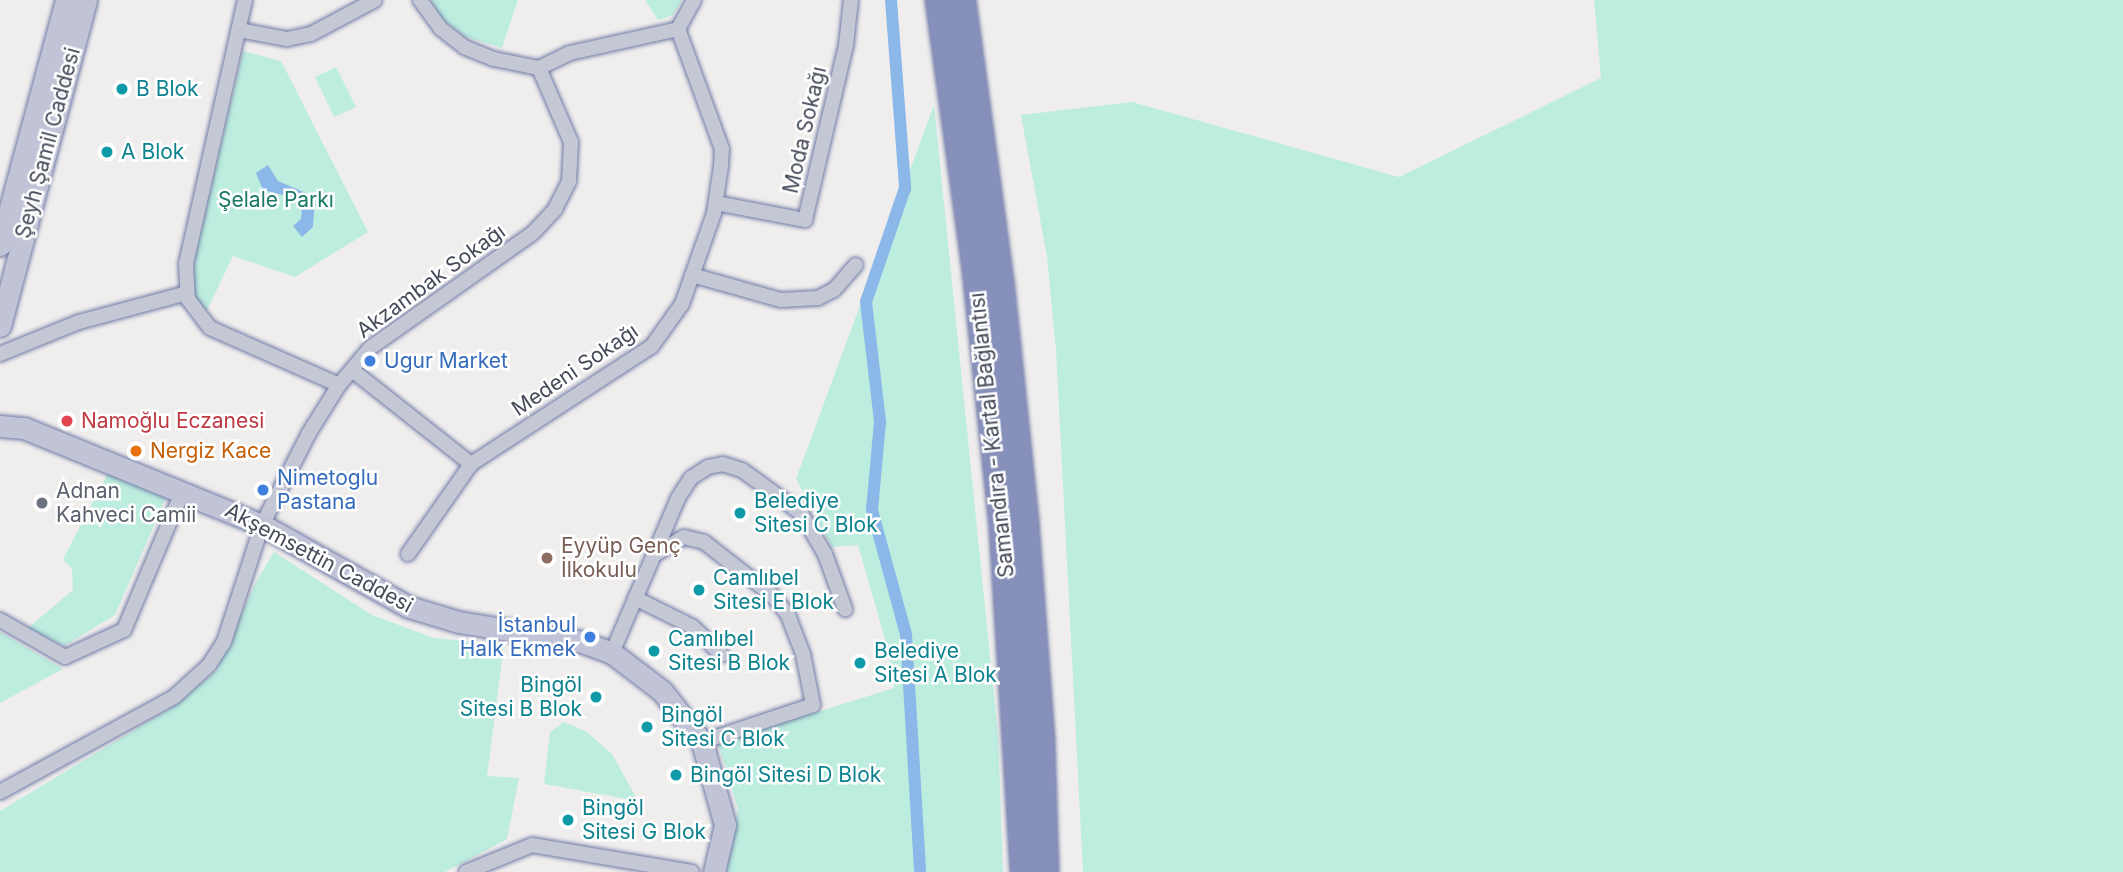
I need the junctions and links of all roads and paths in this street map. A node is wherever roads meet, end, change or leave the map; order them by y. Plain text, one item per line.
1 (66, 0) edge
2 (86, 0) edge
3 (245, 0) edge
4 (375, 0) edge
5 (420, 0) edge
6 (694, 0) edge
7 (851, 0) edge
8 (939, 0) edge
9 (962, 0) edge
10 (678, 29) junction
11 (239, 30) junction
12 (539, 68) junction
13 (716, 203) junction
14 (0, 245) edge
15 (856, 265) dead end
16 (692, 275) junction
17 (187, 293) junction
18 (0, 326) edge
19 (0, 354) edge
20 (352, 370) junction
21 (340, 385) junction
22 (0, 408) edge
23 (0, 426) edge
24 (24, 428) junction
25 (471, 464) junction
26 (183, 490) junction
27 (262, 524) junction
28 (408, 554) dead end
29 (653, 556) junction
30 (635, 598) junction
31 (845, 609) dead end
32 (0, 620) edge
33 (612, 653) junction
34 (722, 655) dead end
35 (702, 742) junction
36 (0, 792) edge
37 (466, 872) edge
38 (692, 872) edge
39 (714, 872) edge
40 (1024, 872) edge
41 (1045, 872) edge

1 - 14 street, Şeyh Şamil Caddesi
2 - 18 street, Şeyh Şamil Caddesi
3 - 11 street
4 - 11 street
5 - 12 street
6 - 10 street
7 - 13 street, Moda Sokağı
8 - 40 highway, Samandıra - Kartal Bağlantısı
9 - 41 highway, Samandıra - Kartal Bağlantısı
10 - 12 street
10 - 13 street, Medeni Sokağı
11 - 17 street
12 - 20 street, Akzambak Sokağı
13 - 16 street, Medeni Sokağı
15 - 16 street
16 - 25 street, Medeni Sokağı
17 - 19 street
17 - 21 street
20 - 21 street, Akzambak Sokağı
20 - 25 street
21 - 27 street, Akzambak Sokağı
22 - 24 street, Akşemsettin Caddesi
23 - 24 street, Akşemsettin Caddesi
24 - 26 street, Akşemsettin Caddesi
25 - 28 street
26 - 27 street, Akşemsettin Caddesi
26 - 32 street
27 - 33 street, Akşemsettin Caddesi
27 - 36 street, Akzambak Sokağı
29 - 30 street
29 - 31 street
29 - 35 street
30 - 33 street
30 - 34 street
33 - 35 street, Akşemsettin Caddesi
35 - 39 street, Akşemsettin Caddesi
37 - 38 street

